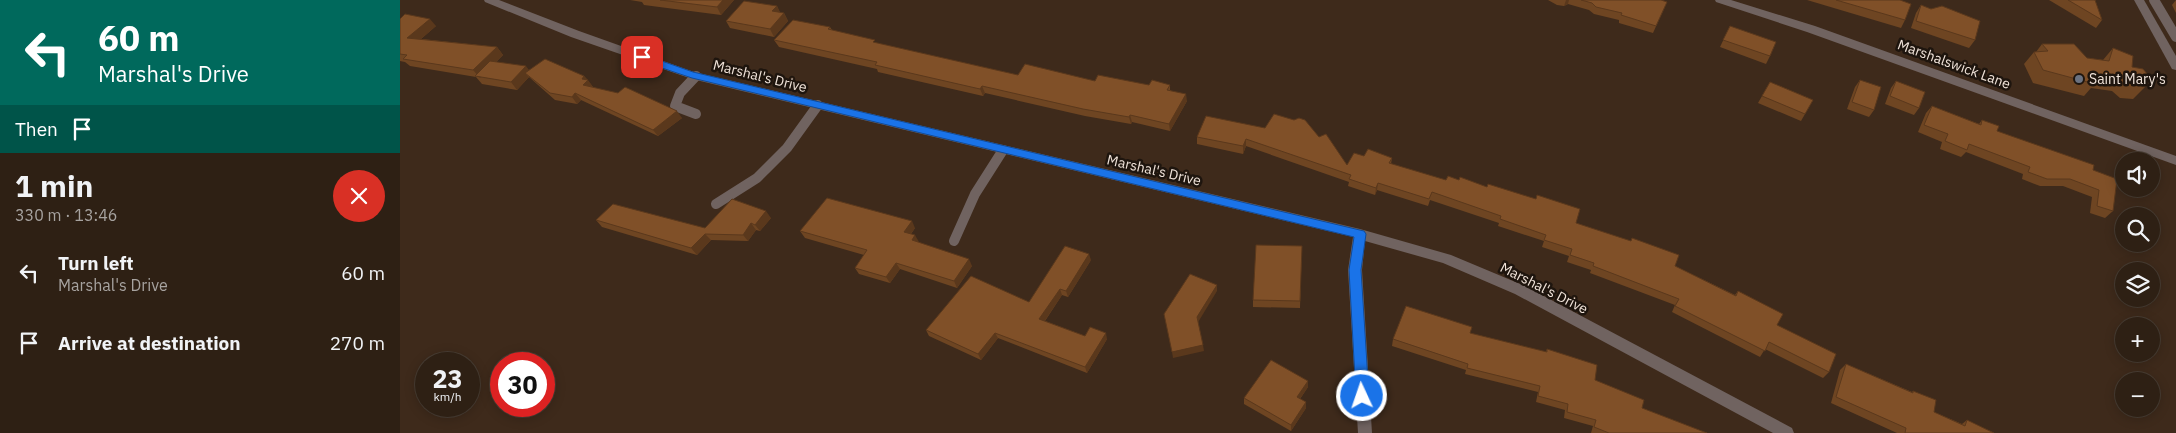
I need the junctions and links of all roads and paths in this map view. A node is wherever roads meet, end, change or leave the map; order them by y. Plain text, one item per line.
1 (489, 0) edge
2 (1720, 0) edge
3 (2139, 0) edge
4 (2154, 0) edge
5 (2176, 37) edge
6 (2176, 66) edge
7 (696, 76) junction
8 (818, 105) junction
9 (696, 114) dead end
10 (1003, 150) junction
11 (2176, 161) edge
12 (716, 204) dead end
13 (1360, 234) junction
14 (954, 242) dead end
15 (1364, 433) edge
16 (1787, 433) edge

1 - 7 street, Marshal's Drive
2 - 11 street, Marshalswick Lane
3 - 6 street
4 - 5 lane
7 - 8 street, Marshal's Drive
7 - 9 lane
8 - 10 street, Marshal's Drive
8 - 12 lane
10 - 13 street, Marshal's Drive
10 - 14 lane
13 - 15 street
13 - 16 street, Marshal's Drive

